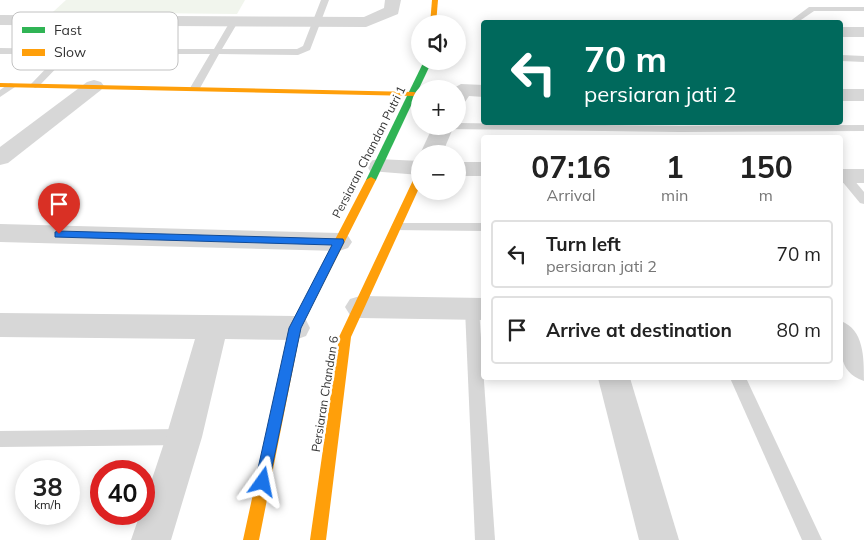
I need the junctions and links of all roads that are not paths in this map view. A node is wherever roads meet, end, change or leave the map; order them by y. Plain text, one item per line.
1 (324, 0) edge
2 (393, 0) edge
3 (435, 0) edge
4 (45, 7) dead end
5 (864, 10) edge
6 (39, 12) edge
7 (434, 15) edge
8 (248, 17) junction
9 (178, 18) edge
10 (796, 20) edge
11 (317, 22) junction
12 (843, 32) edge
13 (864, 32) edge
14 (178, 52) edge
15 (216, 52) junction
16 (843, 58) edge
17 (864, 59) edge
18 (49, 70) edge
19 (0, 85) edge
20 (13, 85) junction
21 (35, 85) junction
22 (94, 86) junction
23 (195, 88) junction
24 (466, 90) edge
25 (481, 91) edge
26 (0, 94) edge
27 (411, 94) edge
28 (411, 100) edge
29 (466, 126) edge
30 (864, 128) edge
31 (680, 130) edge
32 (0, 158) edge
33 (378, 166) junction
34 (411, 168) edge
35 (466, 169) edge
36 (481, 169) edge
37 (850, 176) edge
38 (411, 196) edge
39 (864, 200) edge
40 (397, 226) junction
41 (481, 227) edge
42 (0, 233) edge
43 (339, 242) junction
44 (360, 307) junction
45 (478, 309) edge
46 (0, 325) edge
47 (213, 327) junction
48 (295, 328) junction
49 (843, 336) edge
50 (864, 368) edge
51 (615, 380) edge
52 (739, 380) edge
53 (184, 437) junction
54 (0, 438) edge
55 (151, 540) edge
56 (251, 540) edge
57 (318, 540) edge
58 (485, 540) edge
59 (659, 540) edge
60 (812, 540) edge

1 - 11 lane
2 - 11 street
3 - 7 street
4 - 6 street
5 - 10 lane
8 - 9 street
8 - 11 street
8 - 15 lane
11 - 15 lane
12 - 13 street
14 - 15 lane
15 - 23 lane
16 - 17 lane
18 - 21 lane
19 - 20 street
20 - 21 street
20 - 26 lane
21 - 22 street
22 - 23 street
22 - 32 street
23 - 27 street
24 - 25 street
28 - 33 street, Persiaran Chandan Putri 1
29 - 31 lane
30 - 31 lane
33 - 34 street
33 - 43 street, Persiaran Chandan Putri 1
35 - 36 street
37 - 39 lane
38 - 40 street, Persiaran Chandan 6
40 - 41 lane
40 - 44 street, Persiaran Chandan 6
42 - 43 street
43 - 48 street, Persiaran Chandan Putri 1
44 - 45 street
44 - 57 street, Persiaran Chandan 6
45 - 58 lane
46 - 47 street
47 - 48 street
47 - 53 street
48 - 56 street, Persiaran Chandan Putri 1
49 - 50 street
51 - 59 street
52 - 60 lane
53 - 54 lane
53 - 55 street

